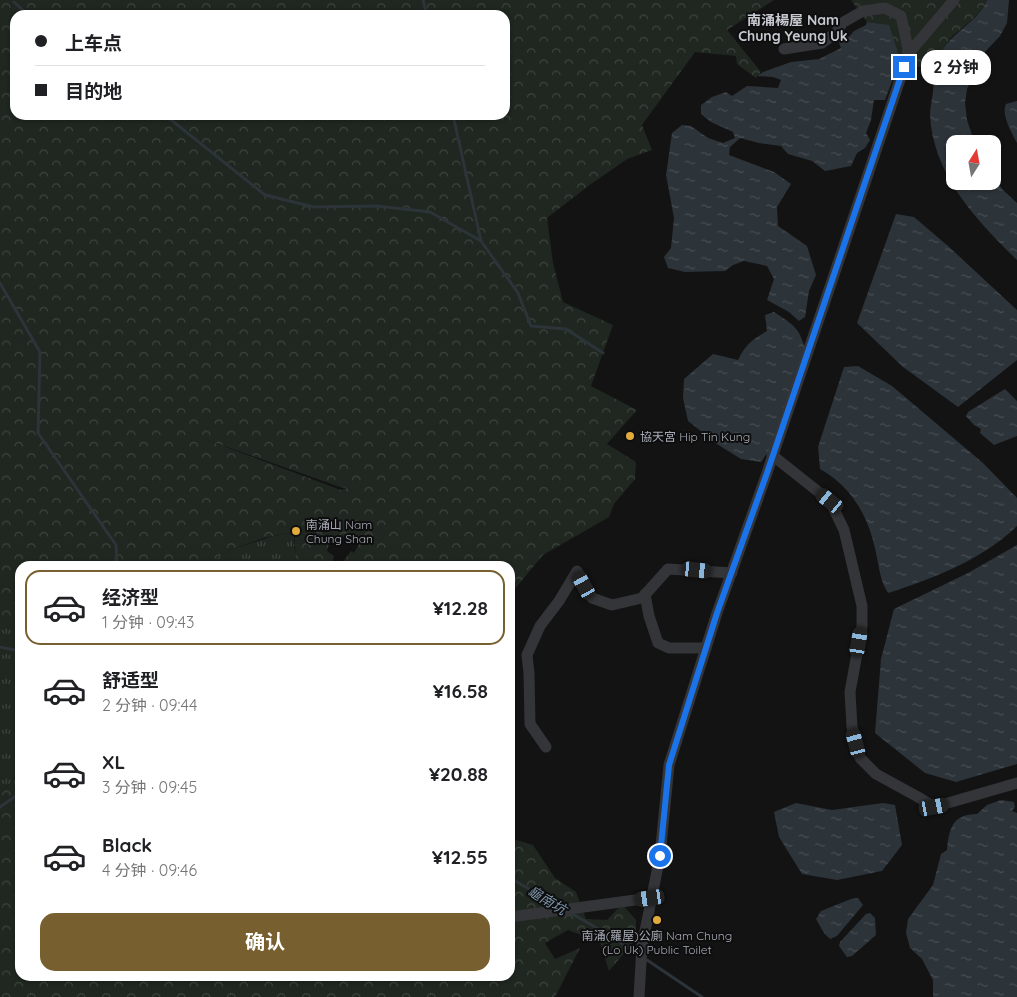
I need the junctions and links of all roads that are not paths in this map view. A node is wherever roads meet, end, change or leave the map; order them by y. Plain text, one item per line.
1 (954, 0) edge
2 (784, 49) dead end
3 (909, 52) junction
4 (772, 455) junction
5 (732, 574) junction
6 (645, 594) junction
7 (706, 648) junction
8 (546, 747) dead end
9 (1017, 783) edge
10 (650, 898) junction
11 (515, 916) edge
12 (639, 997) edge

1 - 3 street
2 - 3 street
3 - 4 street
4 - 5 street
4 - 9 street
5 - 6 street
5 - 7 street
6 - 7 street
6 - 8 street
7 - 10 street
10 - 11 street
10 - 12 street

